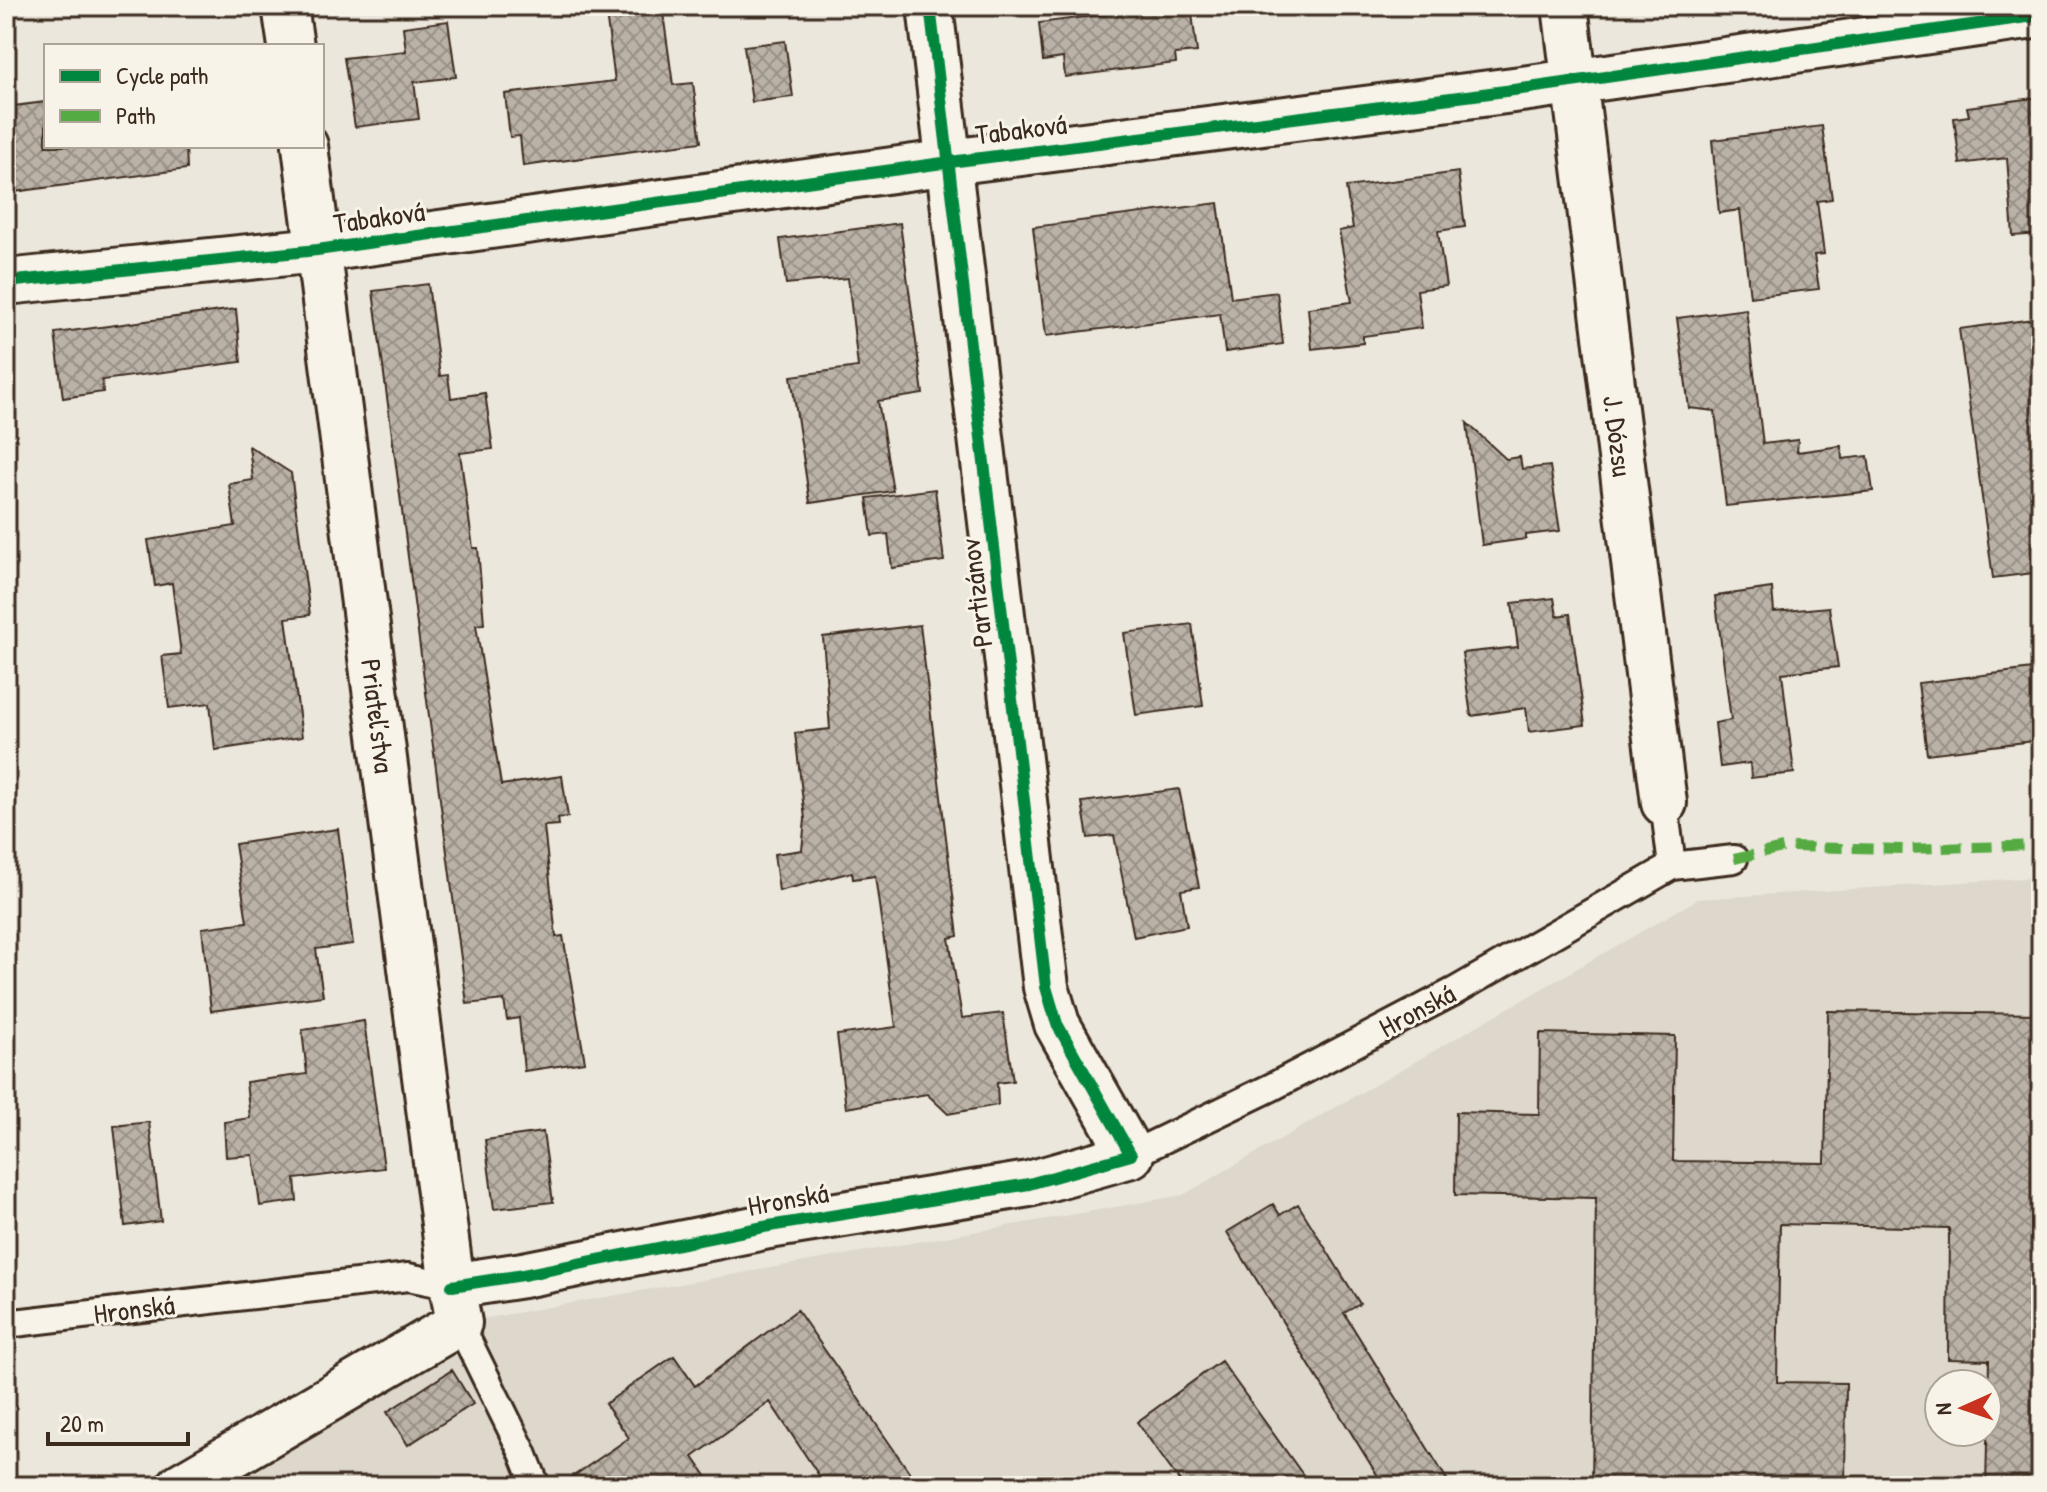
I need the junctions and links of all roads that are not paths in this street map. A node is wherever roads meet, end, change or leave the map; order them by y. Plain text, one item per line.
1 (285, 6) edge
2 (930, 6) edge
3 (1565, 6) edge
4 (2041, 15) edge
5 (291, 44) edge
6 (1574, 81) junction
7 (305, 148) edge
8 (950, 162) junction
9 (317, 250) junction
10 (6, 282) edge
11 (1664, 803) joint
12 (1734, 859) dead end
13 (1672, 866) junction
14 (1131, 1155) junction
15 (456, 1305) junction
16 (6, 1324) edge
17 (180, 1486) edge
18 (536, 1486) edge

1 - 5 street
2 - 8 street, Partizánov
3 - 6 street, J. Dózsu
4 - 6 street, Tabaková
6 - 8 street, Tabaková
6 - 11 street, J. Dózsu
7 - 9 street, Priateľstva
8 - 9 street, Tabaková
8 - 14 street, Partizánov
9 - 10 street, Tabaková
9 - 15 street, Priateľstva
11 - 13 lane, J. Dózsu
12 - 13 lane
13 - 14 lane, Hronská
14 - 15 street, Hronská
15 - 16 lane, Hronská
15 - 17 street, Hronská
15 - 18 lane

